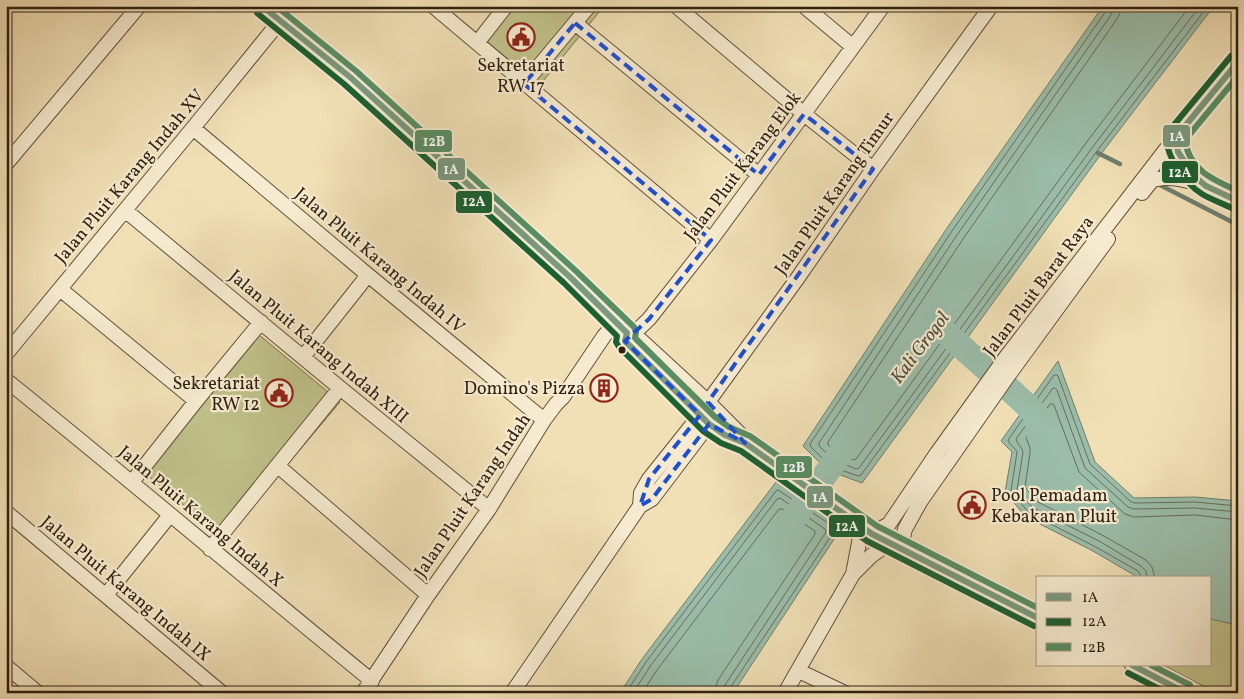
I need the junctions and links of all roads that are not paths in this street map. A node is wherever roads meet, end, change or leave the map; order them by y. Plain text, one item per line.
1 (138, 6) edge
2 (262, 6) edge
3 (434, 6) edge
4 (506, 6) edge
5 (589, 6) edge
6 (676, 6) edge
7 (804, 6) edge
8 (883, 6) edge
9 (991, 6) edge
10 (280, 21) junction
11 (575, 23) junction
12 (477, 43) junction
13 (852, 46) junction
14 (1238, 62) edge
15 (524, 84) junction
16 (804, 114) junction
17 (193, 128) junction
18 (1176, 137) junction
19 (6, 164) edge
20 (873, 169) junction
21 (759, 174) junction
22 (1206, 186) junction
23 (1238, 201) edge
24 (126, 211) junction
25 (711, 240) junction
26 (368, 275) junction
27 (60, 289) junction
28 (261, 322) junction
29 (616, 322) junction
30 (629, 336) junction
31 (6, 354) edge
32 (303, 357) junction
33 (6, 380) edge
34 (340, 388) junction
35 (196, 401) junction
36 (708, 402) junction
37 (544, 420) junction
38 (704, 420) junction
39 (745, 443) junction
40 (953, 443) junction
41 (278, 466) junction
42 (132, 482) junction
43 (912, 488) junction
44 (925, 496) junction
45 (489, 509) junction
46 (6, 512) edge
47 (170, 516) junction
48 (867, 530) junction
49 (892, 544) junction
50 (210, 549) junction
51 (909, 551) junction
52 (853, 574) junction
53 (106, 595) junction
54 (428, 595) junction
55 (1036, 617) edge
56 (6, 666) edge
57 (1134, 666) edge
58 (799, 671) junction
59 (372, 681) junction
60 (38, 693) edge
61 (222, 693) edge
62 (363, 693) edge
63 (512, 693) edge
64 (785, 693) edge
65 (845, 693) edge
66 (1186, 693) edge

1 - 19 street
2 - 10 street
3 - 12 street
4 - 12 street
5 - 11 street
6 - 16 street
7 - 13 street
8 - 13 street, Jalan Pluit Karang Elok
9 - 20 street, Jalan Pluit Karang Timur
10 - 17 street, Jalan Pluit Karang Indah XV
10 - 29 street
11 - 15 street
11 - 21 street
12 - 15 street
13 - 16 street, Jalan Pluit Karang Elok
14 - 18 street, Jalan Pluit Barat Raya
15 - 25 street
16 - 20 street
16 - 21 street, Jalan Pluit Karang Elok
17 - 24 street, Jalan Pluit Karang Indah XV
17 - 26 street, Jalan Pluit Karang Indah IV
18 - 22 street
18 - 40 street, Jalan Pluit Barat Raya
20 - 36 street, Jalan Pluit Karang Timur
21 - 25 street, Jalan Pluit Karang Elok
22 - 23 street
22 - 40 street, Jalan Pluit Barat Raya
24 - 27 street, Jalan Pluit Karang Indah XV
24 - 28 street, Jalan Pluit Karang Indah XIII
25 - 30 street, Jalan Pluit Karang Elok
26 - 32 street
26 - 37 street, Jalan Pluit Karang Indah IV
27 - 31 street, Jalan Pluit Karang Indah XV
27 - 35 street
28 - 32 street, Jalan Pluit Karang Indah XIII
28 - 35 street
29 - 30 street
29 - 37 street, Jalan Pluit Karang Indah
30 - 36 street
30 - 38 street
32 - 34 street, Jalan Pluit Karang Indah XIII
33 - 42 street, Jalan Pluit Karang Indah X
34 - 41 street
34 - 45 street, Jalan Pluit Karang Indah XIII
35 - 42 street
36 - 39 street
37 - 45 street, Jalan Pluit Karang Indah
38 - 39 street
38 - 63 street
39 - 48 street
40 - 43 street, Jalan Pluit Barat Raya
40 - 44 street, Jalan Pluit Barat Raya
41 - 50 street
41 - 54 street
42 - 47 street, Jalan Pluit Karang Indah X
43 - 44 street
43 - 48 street, Jalan Pluit Barat Raya
44 - 51 street, Jalan Pluit Barat Raya
45 - 54 street, Jalan Pluit Karang Indah
46 - 53 street, Jalan Pluit Karang Indah IX
47 - 50 street, Jalan Pluit Karang Indah X
47 - 53 street
48 - 49 street
48 - 52 street
49 - 51 street
49 - 52 street
50 - 59 street, Jalan Pluit Karang Indah X
51 - 55 street
52 - 58 street
53 - 61 street, Jalan Pluit Karang Indah IX
54 - 59 street, Jalan Pluit Karang Indah
56 - 60 street
57 - 66 street
58 - 64 street
58 - 65 street
59 - 62 street, Jalan Pluit Karang Indah

